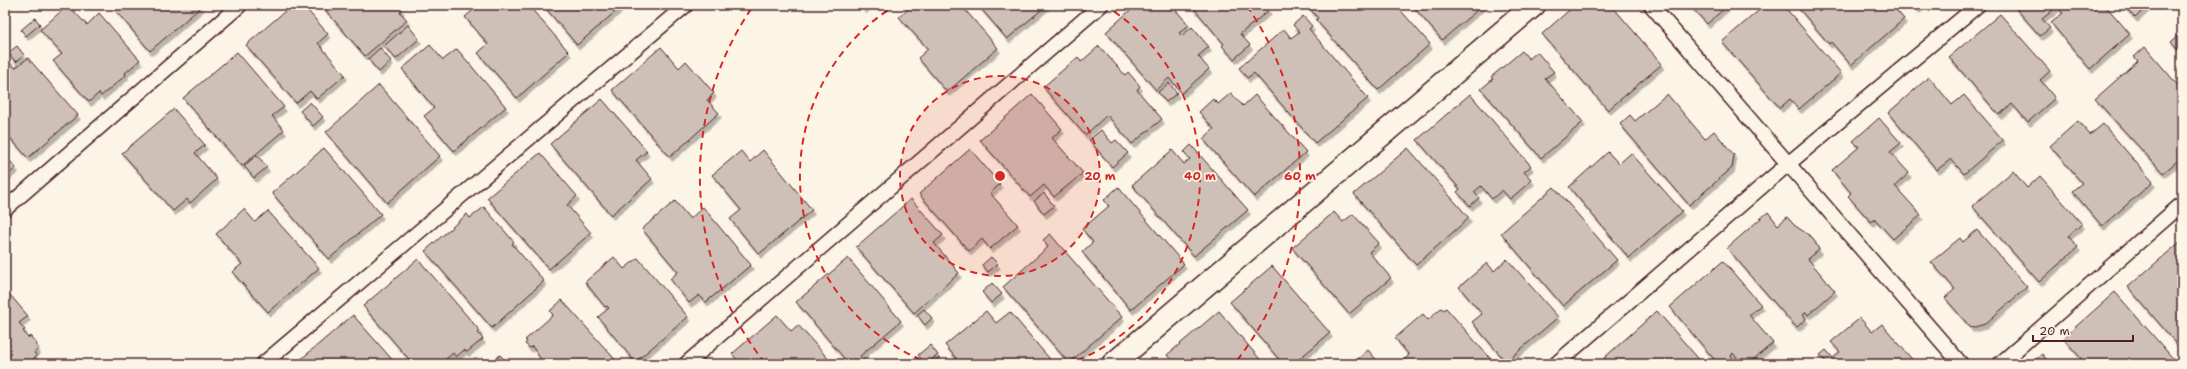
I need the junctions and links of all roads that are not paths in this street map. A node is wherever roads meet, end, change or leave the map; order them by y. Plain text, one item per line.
1 (240, 5) edge
2 (686, 5) edge
3 (1101, 5) edge
4 (1534, 5) edge
5 (1651, 5) edge
6 (1978, 5) edge
7 (1788, 164) junction
8 (2182, 204) edge
9 (5, 209) edge
10 (263, 364) edge
11 (686, 364) edge
12 (1114, 364) edge
13 (1556, 364) edge
14 (1961, 364) edge
15 (2000, 364) edge

1 - 9 lane
2 - 10 lane
3 - 11 lane
4 - 12 street
5 - 7 lane
6 - 7 lane
7 - 13 lane
7 - 14 lane
8 - 15 lane

